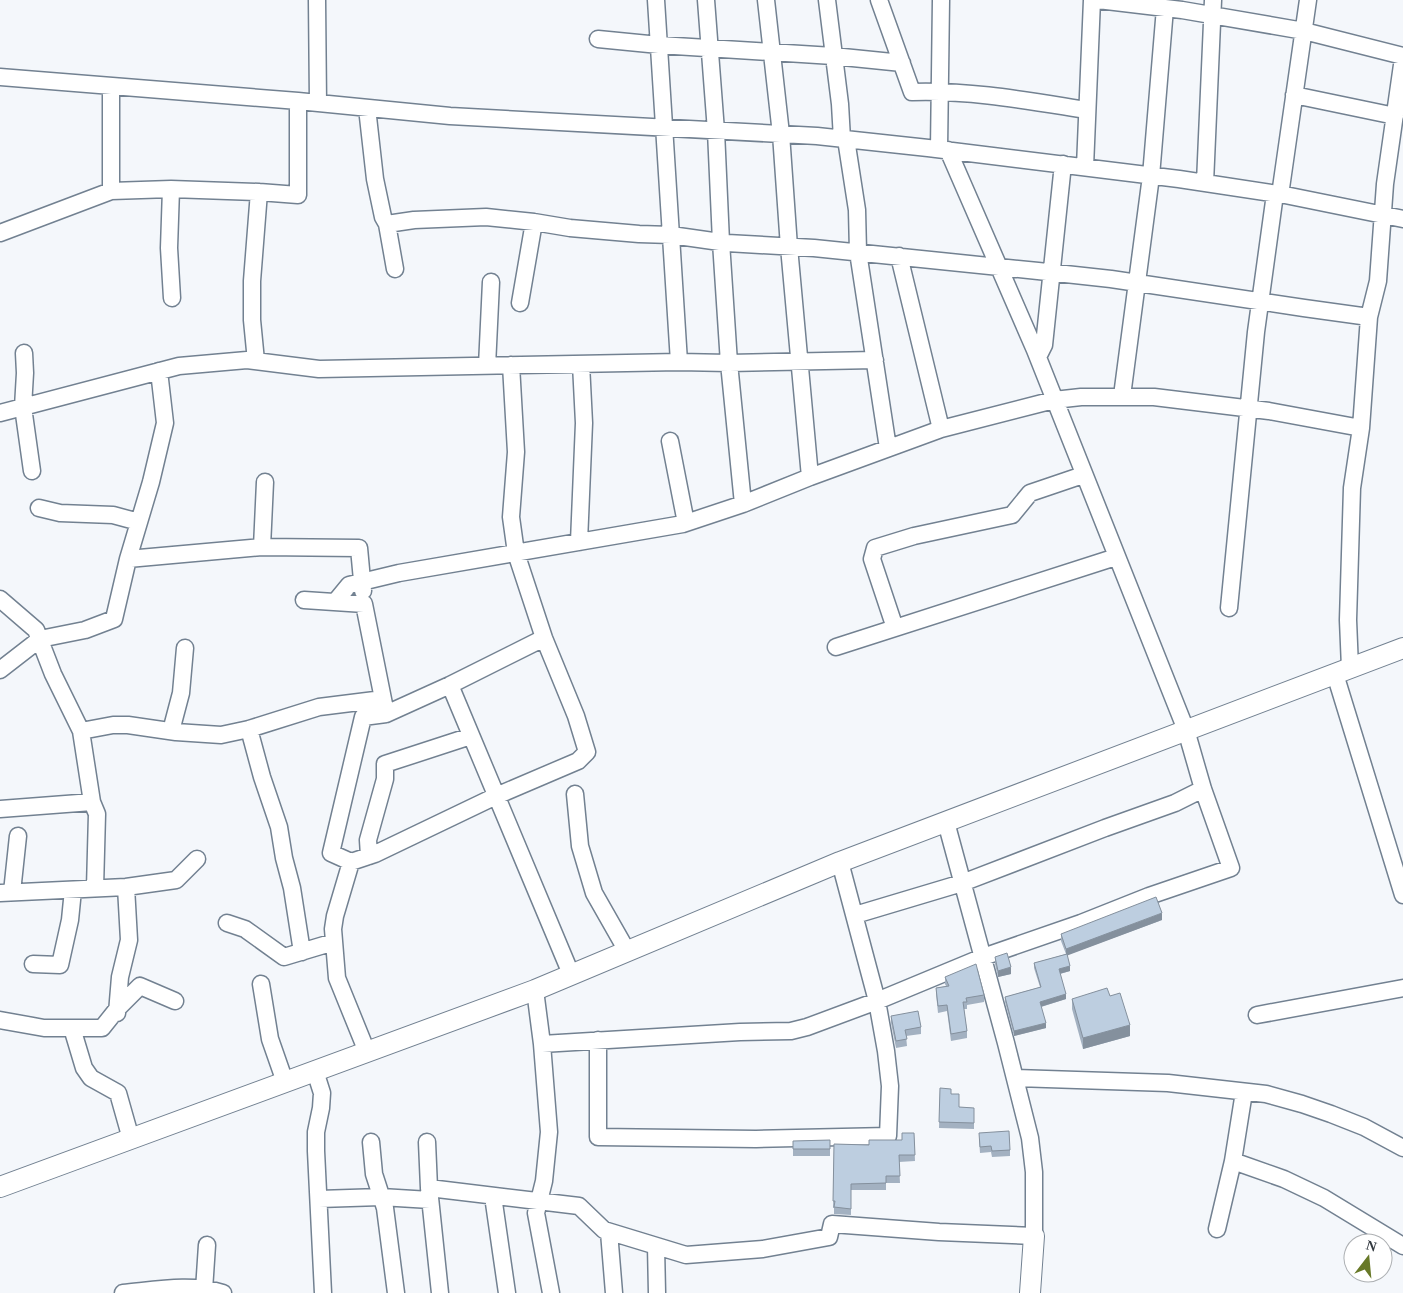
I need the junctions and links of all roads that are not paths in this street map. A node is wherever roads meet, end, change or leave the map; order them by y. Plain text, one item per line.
1 (317, 0) edge
2 (656, 0) edge
3 (706, 0) edge
4 (766, 0) edge
5 (827, 0) edge
6 (880, 0) edge
7 (941, 0) edge
8 (1092, 0) edge
9 (1098, 0) edge
10 (1308, 0) edge
11 (1165, 8) junction
12 (1213, 8) edge
13 (1304, 31) junction
14 (598, 39) dead end
15 (659, 45) junction
16 (710, 47) junction
17 (772, 51) junction
18 (834, 56) junction
19 (1403, 57) edge
20 (902, 64) junction
21 (0, 77) edge
22 (111, 86) junction
23 (940, 91) junction
24 (1294, 95) junction
25 (298, 101) junction
26 (318, 103) junction
27 (367, 108) junction
28 (1087, 110) junction
29 (1395, 116) junction
30 (664, 128) junction
31 (716, 131) junction
32 (781, 134) junction
33 (844, 139) junction
34 (943, 149) junction
35 (1062, 164) junction
36 (1085, 167) junction
37 (1151, 176) junction
38 (1205, 183) junction
39 (171, 189) junction
40 (111, 191) junction
41 (258, 192) junction
42 (1277, 194) junction
43 (1382, 215) junction
44 (1403, 219) edge
45 (534, 222) junction
46 (387, 224) junction
47 (0, 233) edge
48 (671, 235) junction
49 (721, 242) junction
50 (789, 247) junction
51 (858, 252) junction
52 (899, 256) junction
53 (998, 266) junction
54 (395, 269) dead end
55 (1051, 272) junction
56 (491, 282) dead end
57 (1137, 284) junction
58 (172, 298) dead end
59 (1260, 302) junction
60 (520, 303) dead end
61 (1370, 316) junction
62 (24, 353) dead end
63 (1038, 358) junction
64 (875, 360) junction
65 (256, 361) junction
66 (679, 362) junction
67 (799, 362) junction
68 (729, 363) junction
69 (581, 364) junction
70 (511, 365) junction
71 (487, 366) junction
72 (158, 371) junction
73 (1122, 396) junction
74 (1054, 400) junction
75 (23, 407) junction
76 (1248, 408) junction
77 (0, 413) edge
78 (1361, 428) junction
79 (941, 429) junction
80 (670, 441) dead end
81 (888, 448) junction
82 (32, 471) dead end
83 (1083, 475) junction
84 (810, 476) junction
85 (266, 482) dead end
86 (743, 504) junction
87 (39, 508) dead end
88 (139, 522) junction
89 (686, 523) junction
90 (579, 542) junction
91 (262, 547) junction
92 (516, 553) junction
93 (1116, 557) junction
94 (128, 559) junction
95 (363, 582) junction
96 (0, 599) edge
97 (304, 600) dead end
98 (335, 602) junction
99 (364, 604) junction
100 (1228, 608) dead end
101 (895, 628) junction
102 (544, 638) junction
103 (40, 639) junction
104 (836, 647) dead end
105 (185, 648) dead end
106 (1403, 648) edge
107 (0, 670) edge
108 (1342, 671) junction
109 (450, 684) junction
110 (384, 707) junction
111 (249, 729) junction
112 (1186, 730) junction
113 (81, 731) junction
114 (171, 731) junction
115 (471, 736) junction
116 (1203, 789) junction
117 (575, 794) dead end
118 (496, 796) junction
119 (92, 802) junction
120 (0, 809) edge
121 (946, 822) junction
122 (18, 836) dead end
123 (368, 856) junction
124 (197, 859) dead end
125 (351, 862) junction
126 (840, 862) junction
127 (962, 883) junction
128 (126, 886) junction
129 (94, 888) junction
130 (73, 890) junction
131 (6, 893) edge
132 (1403, 895) edge
133 (855, 915) junction
134 (227, 923) dead end
135 (334, 942) junction
136 (627, 951) junction
137 (302, 952) junction
138 (983, 958) junction
139 (33, 964) dead end
140 (571, 974) junction
141 (261, 984) dead end
142 (1403, 988) edge
143 (535, 990) junction
144 (175, 1001) dead end
145 (877, 1001) junction
146 (118, 1008) junction
147 (1257, 1015) dead end
148 (0, 1020) edge
149 (116, 1026) dead end
150 (72, 1028) junction
151 (598, 1040) junction
152 (542, 1044) junction
153 (367, 1052) junction
154 (315, 1071) junction
155 (1015, 1078) junction
156 (285, 1082) junction
157 (1244, 1092) junction
158 (131, 1139) junction
159 (371, 1142) dead end
160 (428, 1142) dead end
161 (1403, 1148) edge
162 (1233, 1161) junction
163 (0, 1187) edge
164 (429, 1194) junction
165 (493, 1196) junction
166 (380, 1197) junction
167 (319, 1199) junction
168 (539, 1202) junction
169 (1217, 1229) dead end
170 (609, 1232) junction
171 (1034, 1236) junction
172 (207, 1245) dead end
173 (656, 1246) junction
174 (1403, 1246) edge
175 (204, 1290) junction
176 (171, 1291) edge
177 (123, 1293) edge
178 (224, 1293) edge
179 (323, 1293) edge
180 (396, 1293) edge
181 (440, 1293) edge
182 (508, 1293) edge
183 (551, 1293) edge
184 (614, 1293) edge
185 (656, 1293) edge
186 (1030, 1293) edge

1 - 26 street
2 - 15 street
3 - 16 street
4 - 17 street
5 - 18 street
6 - 20 street
7 - 23 street
8 - 28 street
9 - 11 street
10 - 13 street
11 - 12 street
11 - 37 street
12 - 13 street
12 - 38 street
13 - 19 street
13 - 24 street
14 - 15 street
15 - 16 street
15 - 30 street
16 - 17 street
16 - 31 street
17 - 18 street
17 - 32 street
18 - 20 street
18 - 33 street
19 - 29 street
20 - 23 street
21 - 22 street
22 - 25 street
22 - 40 street
23 - 28 street
23 - 34 street
24 - 29 street
24 - 42 street
25 - 26 street
25 - 41 street
26 - 27 street
27 - 30 street
27 - 46 street
28 - 36 street
29 - 43 street
30 - 31 street
30 - 48 street
31 - 32 street
31 - 49 street
32 - 33 street
32 - 50 street
33 - 34 street
33 - 51 street
34 - 35 street
34 - 53 street
35 - 36 street
35 - 55 street
36 - 37 street
37 - 38 street
37 - 57 street
38 - 42 street
39 - 40 street
39 - 41 street
39 - 58 street
40 - 47 street
41 - 65 street
42 - 43 street
42 - 59 street
43 - 44 street
43 - 61 street
45 - 46 street
45 - 48 street
45 - 60 street
46 - 54 street
48 - 49 street
48 - 66 street
49 - 50 street
49 - 68 street
50 - 51 street
50 - 67 street
51 - 52 street
51 - 64 street
52 - 53 street
52 - 79 street
53 - 55 street
53 - 63 street
55 - 57 street
55 - 63 street
56 - 71 street
57 - 59 street
57 - 73 street
59 - 61 street
59 - 76 street
61 - 78 street
62 - 75 street
63 - 74 street
64 - 67 street
64 - 81 street
65 - 71 street
65 - 72 street
66 - 68 street
66 - 69 street
67 - 68 street
67 - 84 street
68 - 86 street
69 - 70 street
69 - 90 street
70 - 71 street
70 - 92 street
72 - 75 street
72 - 88 street
73 - 74 street
73 - 76 street
74 - 79 street
74 - 83 street
75 - 77 street
75 - 82 street
76 - 78 street
76 - 100 street
78 - 108 street
79 - 81 street
80 - 89 street
81 - 84 street
83 - 93 street
83 - 101 street
84 - 86 street
85 - 91 street
86 - 89 street
87 - 88 street
88 - 94 street
89 - 90 street
90 - 92 street
91 - 94 street
91 - 95 street
92 - 95 street
92 - 102 street
93 - 101 street
93 - 112 street
94 - 103 street
95 - 98 street
95 - 99 street
96 - 103 street
97 - 98 street
98 - 99 street
99 - 110 street
101 - 104 street
102 - 109 street
102 - 118 street
103 - 107 street
103 - 113 street
105 - 114 street
106 - 108 street
108 - 112 street
108 - 132 street
109 - 110 street
109 - 115 street
110 - 111 street
110 - 125 street
111 - 114 street
111 - 137 street
112 - 116 street
112 - 121 street
113 - 114 street
113 - 119 street
115 - 118 street
115 - 123 street
116 - 127 street
116 - 138 street
117 - 136 street
118 - 123 street
118 - 140 street
119 - 120 street
119 - 129 street
121 - 126 street
121 - 127 street
122 - 131 street
123 - 125 street
124 - 128 street
125 - 135 street
126 - 133 street
126 - 136 street
127 - 133 street
127 - 138 street
128 - 129 street
128 - 146 street
129 - 130 street
130 - 131 street
130 - 139 street
133 - 145 street
134 - 137 street
135 - 137 street
135 - 153 street
136 - 140 street
138 - 145 street
138 - 155 street
140 - 143 street
141 - 156 street
142 - 147 street
143 - 152 street
143 - 153 street
144 - 146 street
145 - 151 street
145 - 151 street
146 - 149 street
146 - 150 street
148 - 150 street
150 - 158 street
151 - 152 street
152 - 168 street
153 - 154 street
154 - 156 street
154 - 167 street
155 - 157 street
155 - 171 street
156 - 158 street
157 - 161 street
157 - 162 street
158 - 163 street
159 - 166 street
160 - 164 street
162 - 169 street
162 - 174 street
164 - 165 street
164 - 166 street
164 - 181 street
165 - 168 street
165 - 182 street
166 - 167 street
166 - 180 street
167 - 179 street
168 - 170 street
168 - 183 street
170 - 173 street
170 - 184 street
171 - 173 street
171 - 186 street
172 - 175 street
173 - 185 street
175 - 176 street
175 - 178 street
176 - 177 street

